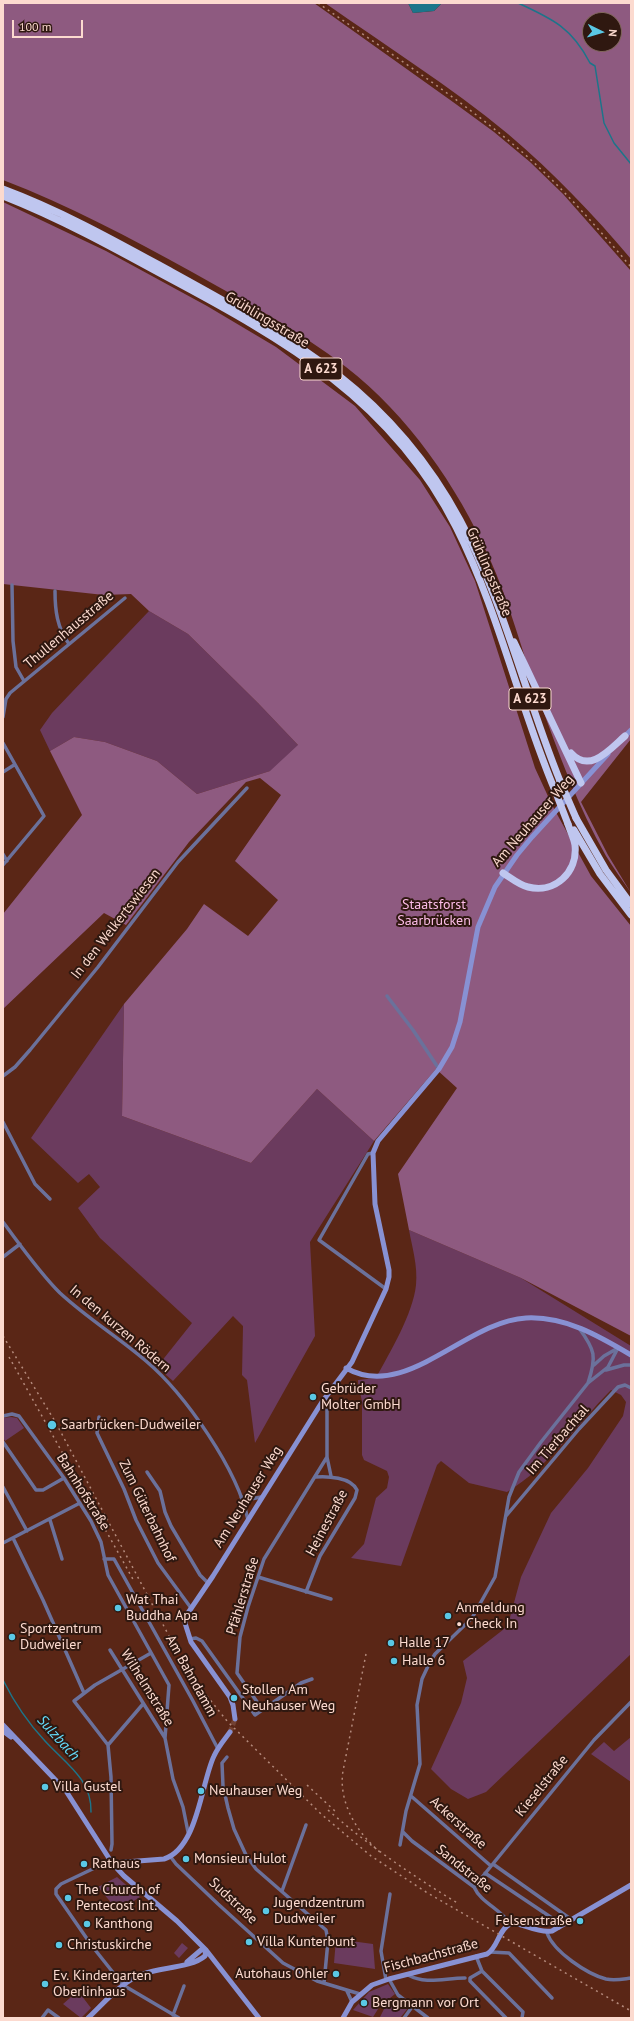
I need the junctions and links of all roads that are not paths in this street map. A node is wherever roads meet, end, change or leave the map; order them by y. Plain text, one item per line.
1 (3, 189) edge
2 (3, 196) edge
3 (12, 585) dead end
4 (55, 590) dead end
5 (125, 598) dead end
6 (502, 617) junction
7 (69, 644) junction
8 (24, 681) junction
9 (3, 718) edge
10 (631, 730) edge
11 (625, 736) junction
12 (3, 743) edge
13 (566, 747) junction
14 (14, 765) junction
15 (3, 772) edge
16 (556, 782) junction
17 (582, 783) junction
18 (247, 788) dead end
19 (572, 822) junction
20 (3, 854) edge
21 (6, 861) junction
22 (3, 865) edge
23 (503, 873) junction
24 (631, 904) edge
25 (631, 915) edge
26 (387, 996) dead end
27 (439, 1068) junction
28 (3, 1076) edge
29 (3, 1122) edge
30 (373, 1153) junction
31 (50, 1199) dead end
32 (3, 1222) edge
33 (20, 1244) junction
34 (3, 1257) edge
35 (386, 1289) junction
36 (578, 1328) junction
37 (618, 1348) junction
38 (631, 1355) edge
39 (594, 1365) junction
40 (631, 1365) edge
41 (346, 1368) junction
42 (603, 1371) junction
43 (588, 1383) junction
44 (631, 1388) edge
45 (327, 1394) junction
46 (3, 1416) edge
47 (99, 1417) dead end
48 (3, 1442) edge
49 (327, 1457) junction
50 (147, 1472) dead end
51 (331, 1476) junction
52 (315, 1477) junction
53 (64, 1478) junction
54 (3, 1487) edge
55 (261, 1497) junction
56 (241, 1498) junction
57 (80, 1504) junction
58 (505, 1517) junction
59 (50, 1520) junction
60 (248, 1520) junction
61 (27, 1531) junction
62 (13, 1538) junction
63 (3, 1543) edge
64 (62, 1559) dead end
65 (104, 1559) junction
66 (258, 1577) junction
67 (208, 1583) junction
68 (306, 1592) junction
69 (331, 1599) dead end
70 (191, 1608) junction
71 (190, 1639) junction
72 (110, 1650) dead end
73 (151, 1653) junction
74 (122, 1669) junction
75 (312, 1679) dead end
76 (84, 1693) junction
77 (631, 1702) edge
78 (143, 1704) junction
79 (262, 1709) junction
80 (235, 1719) tunnel mouth
81 (3, 1724) edge
82 (3, 1731) edge
83 (230, 1732) tunnel mouth
84 (11, 1735) junction
85 (3, 1737) edge
86 (165, 1738) junction
87 (108, 1745) junction
88 (218, 1749) junction
89 (227, 1757) dead end
90 (411, 1796) junction
91 (306, 1824) dead end
92 (188, 1832) junction
93 (402, 1832) junction
94 (400, 1845) dead end
95 (111, 1850) dead end
96 (170, 1856) junction
97 (112, 1863) junction
98 (492, 1865) junction
99 (485, 1873) junction
100 (631, 1885) edge
101 (474, 1887) junction
102 (282, 1891) junction
103 (390, 1894) dead end
104 (573, 1921) junction
105 (510, 1924) junction
106 (560, 1928) junction
107 (547, 1932) junction
108 (206, 1950) junction
109 (490, 1952) junction
110 (476, 1956) junction
111 (482, 1971) junction
112 (408, 1974) junction
113 (465, 1978) dead end
114 (631, 1978) edge
115 (387, 1979) junction
116 (324, 1983) junction
117 (123, 1985) junction
118 (184, 1986) dead end
119 (347, 1991) junction
120 (360, 1994) junction
121 (552, 1998) dead end
122 (352, 2002) junction
123 (412, 2007) junction
124 (173, 2015) junction
125 (42, 2018) edge
126 (59, 2018) edge
127 (88, 2018) edge
128 (179, 2018) edge
129 (259, 2018) edge
130 (343, 2018) edge
131 (404, 2018) edge
132 (428, 2018) edge
133 (506, 2018) edge
134 (522, 2018) edge

1 - 6 highway, A 623
2 - 16 highway, Grühlingsstraße / A 623
3 - 8 street
4 - 7 street
5 - 7 street, Thullenhausstraße
6 - 13 highway
6 - 16 highway, A 623
7 - 8 street, Thullenhausstraße
8 - 9 street, Thullenhausstraße
10 - 11 street, Am Neuhauser Weg
11 - 13 highway
11 - 17 street, Am Neuhauser Weg
12 - 14 street
13 - 17 highway
14 - 15 street
14 - 21 street
16 - 19 highway, A 623, bridge
16 - 19 highway, A 623, bridge
17 - 23 street, Am Neuhauser Weg
18 - 28 street, In den Welkertswiesen
19 - 23 highway
19 - 24 highway, A 623
19 - 25 highway, A 623
20 - 21 street
21 - 22 street
23 - 27 street, Am Neuhauser Weg
26 - 27 street
27 - 30 street, Am Neuhauser Weg
29 - 31 street
30 - 35 street, Am Neuhauser Weg
30 - 35 street, Am Neuhauser Weg
32 - 33 street, In den kurzen Rödern
33 - 34 street
33 - 56 street, In den kurzen Rödern
35 - 41 street, Am Neuhauser Weg
36 - 37 street
36 - 39 street, Im Tierbachtal
36 - 41 street
37 - 38 street
37 - 39 street
37 - 42 street, Im Tierbachtal
39 - 43 street, Im Tierbachtal
40 - 42 street, Im Tierbachtal
41 - 45 street, Am Neuhauser Weg
42 - 43 street, Im Tierbachtal
43 - 58 street, Im Tierbachtal
44 - 58 street, Im Tierbachtal
45 - 49 street
45 - 55 street, Am Neuhauser Weg
46 - 53 street, Bahnhofstraße
47 - 70 street, Zum Güterbahnhof
48 - 53 street
49 - 51 street
49 - 52 street, Pfählerstraße
50 - 67 street
51 - 52 street
51 - 68 street, Heinestraße
52 - 66 street, Pfählerstraße
53 - 57 street, Bahnhofstraße
54 - 61 street
55 - 56 street
55 - 60 street, Am Neuhauser Weg
56 - 60 street, In den kurzen Rödern
57 - 59 street
57 - 65 street, Bahnhofstraße
58 - 90 street, Im Tierbachtal
59 - 61 street
59 - 64 street
60 - 67 street, Am Neuhauser Weg
61 - 62 street
62 - 63 street
62 - 76 street
65 - 73 street, Bahnhofstraße
65 - 88 street, Am Bahndamm
66 - 68 street
66 - 79 street, Pfählerstraße
67 - 70 street, Am Neuhauser Weg
68 - 69 street
70 - 71 street, Am Neuhauser Weg
71 - 79 street
71 - 80 street, Am Neuhauser Weg
72 - 74 street, Wilhelmstraße
73 - 74 street
73 - 86 street, Bahnhofstraße
74 - 76 street
74 - 78 street, Wilhelmstraße
75 - 79 street
76 - 87 street
77 - 98 street, Kieselstraße
78 - 86 street, Wilhelmstraße
78 - 87 street
81 - 84 street
82 - 84 street
83 - 88 street
84 - 85 street
84 - 97 street
86 - 92 street, Bahnhofstraße
87 - 95 street
88 - 92 street
89 - 102 street
90 - 93 street, Im Tierbachtal
90 - 98 street, Ackerstraße
91 - 102 street
92 - 96 street
93 - 94 street, Im Tierbachtal
93 - 101 street, Sandstraße
96 - 97 street
96 - 116 street, Sudstraße
97 - 108 street
97 - 117 street
98 - 99 street, Kieselstraße
98 - 104 street, Ackerstraße
99 - 101 street, Kieselstraße
99 - 106 street
100 - 104 street
101 - 105 street, Sandstraße
102 - 116 street
103 - 115 street
104 - 106 street
105 - 107 street
105 - 109 street, Fischbachstraße
106 - 107 street
107 - 114 street
108 - 117 street
108 - 129 street
109 - 110 street, Fischbachstraße
109 - 121 street
110 - 111 street
110 - 112 street, Fischbachstraße
111 - 133 street
111 - 134 street
112 - 113 street
112 - 115 street, Fischbachstraße
115 - 120 street, Fischbachstraße
115 - 123 street
116 - 119 street, Sudstraße
117 - 124 street
117 - 127 street
118 - 124 street
119 - 120 street, Sudstraße
119 - 122 street
120 - 122 street, Fischbachstraße
122 - 130 street, Fischbachstraße
123 - 131 street
123 - 132 street
124 - 128 street
125 - 126 street

